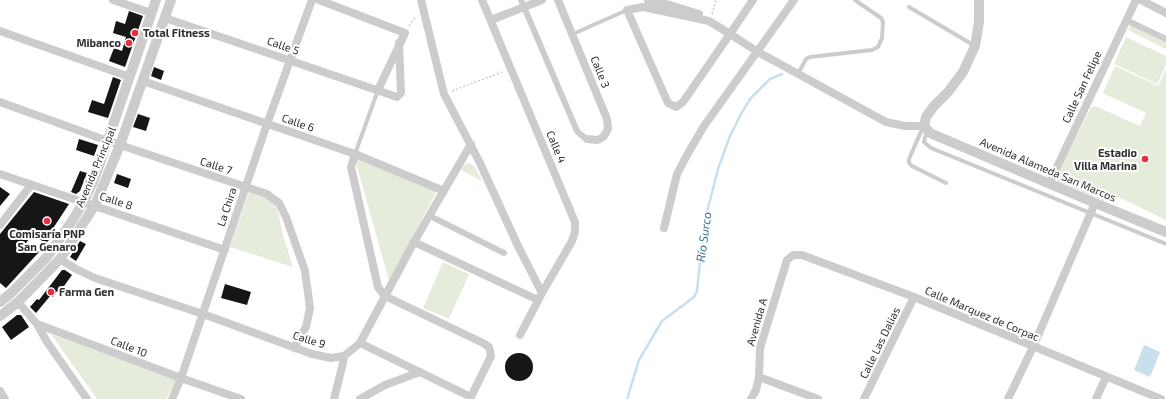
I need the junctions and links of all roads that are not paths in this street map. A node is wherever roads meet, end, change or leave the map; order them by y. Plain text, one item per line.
1 (113, 0) edge
2 (156, 0) edge
3 (171, 0) edge
4 (312, 0) edge
5 (320, 0) edge
6 (482, 0) edge
7 (542, 0) edge
8 (558, 0) edge
9 (648, 0) edge
10 (753, 0) edge
11 (794, 0) edge
12 (855, 0) edge
13 (979, 0) edge
14 (1136, 0) edge
15 (1141, 0) edge
16 (422, 3) edge
17 (522, 3) edge
18 (909, 7) dead end
19 (627, 10) junction
20 (1166, 13) edge
21 (152, 14) junction
22 (165, 18) junction
23 (491, 20) junction
24 (1126, 20) junction
25 (709, 21) junction
26 (0, 31) edge
27 (573, 34) junction
28 (730, 34) junction
29 (1166, 39) edge
30 (400, 44) junction
31 (975, 46) junction
32 (758, 52) junction
33 (290, 60) junction
34 (798, 74) junction
35 (130, 77) junction
36 (143, 81) junction
37 (378, 90) junction
38 (0, 102) edge
39 (267, 124) junction
40 (927, 129) junction
41 (587, 139) joint
42 (108, 141) junction
43 (470, 144) junction
44 (120, 145) junction
45 (355, 154) junction
46 (0, 174) edge
47 (1029, 176) junction
48 (946, 183) dead end
49 (1049, 184) junction
50 (31, 185) junction
51 (1023, 186) junction
52 (245, 187) junction
53 (444, 191) junction
54 (83, 203) junction
55 (1094, 203) junction
56 (95, 206) junction
57 (1091, 214) junction
58 (430, 216) junction
59 (0, 225) edge
60 (664, 228) dead end
61 (1166, 232) edge
62 (414, 242) junction
63 (1166, 244) edge
64 (225, 250) junction
65 (504, 253) dead end
66 (793, 255) joint
67 (60, 259) junction
68 (385, 296) junction
69 (540, 296) junction
70 (914, 297) junction
71 (0, 302) edge
72 (18, 302) junction
73 (202, 314) junction
74 (0, 316) edge
75 (37, 324) junction
76 (520, 334) dead end
77 (360, 343) junction
78 (1033, 347) junction
79 (294, 348) junction
80 (344, 356) junction
81 (420, 372) junction
82 (759, 377) junction
83 (1106, 377) junction
84 (181, 378) junction
85 (0, 391) edge
86 (5, 399) edge
87 (87, 399) edge
88 (172, 399) edge
89 (241, 399) edge
90 (334, 399) edge
91 (360, 399) edge
92 (751, 399) edge
93 (818, 399) edge
94 (864, 399) edge
95 (1008, 399) edge
96 (1096, 399) edge
97 (1161, 399) edge

1 - 21 street
2 - 21 street, Avenida Principal
3 - 22 street, Avenida Principal
4 - 33 street, La Chira
5 - 30 street
6 - 23 street, Calle 4
7 - 17 street
8 - 27 street, Calle 3
9 - 25 street
10 - 28 street
11 - 32 street
12 - 34 lane
13 - 31 street
14 - 24 street, Calle San Felipe
15 - 20 street
16 - 43 street
17 - 23 street
17 - 41 street
18 - 31 lane
19 - 25 street
19 - 27 lane
19 - 28 street
21 - 35 street, Avenida Principal
22 - 33 street, Calle 5
22 - 36 street, Avenida Principal
23 - 69 street, Calle 4
24 - 29 street
24 - 49 street, Calle San Felipe
25 - 28 street
26 - 35 street
27 - 41 street, Calle 3
28 - 32 street
30 - 37 street
30 - 37 street, Calle 5
31 - 40 street
32 - 34 street
32 - 60 street
33 - 37 street, Calle 5
33 - 39 street, La Chira
34 - 40 street
35 - 42 street, Avenida Principal
36 - 39 street, Calle 6
36 - 44 street, Avenida Principal
37 - 45 lane
38 - 42 street, Calle 7
39 - 45 street, Calle 6
39 - 52 street, La Chira
40 - 47 street, Avenida Alameda San Marcos
40 - 48 lane
40 - 51 lane
42 - 44 street, Calle 7
42 - 54 street, Avenida Principal
43 - 53 street
43 - 69 street
44 - 52 street, Calle 7
44 - 56 street, Avenida Principal
45 - 53 street, Calle 6
45 - 68 street
46 - 50 street, Calle 8
47 - 49 street, Avenida Alameda San Marcos
47 - 51 lane
49 - 55 street, Avenida Alameda San Marcos
50 - 54 street, Calle 8
50 - 59 street
51 - 57 lane
52 - 64 street, La Chira
52 - 79 street, Calle 7
53 - 58 street
54 - 56 street, Calle 8
54 - 71 street, Avenida Principal
55 - 57 street
55 - 61 street, Avenida Alameda San Marcos
56 - 64 street, Calle 8
56 - 67 street, Avenida Principal
57 - 63 lane
57 - 78 street
58 - 62 street
58 - 65 street
62 - 68 street
62 - 69 street
64 - 73 street, La Chira
66 - 70 street, Calle Marquez de Corpac
66 - 82 street, Avenida A
67 - 72 street, Avenida Principal
67 - 73 street, Calle 9
68 - 77 street
68 - 81 street
69 - 76 street, Calle 4
70 - 78 street, Calle Marquez de Corpac
70 - 94 street, Calle Las Dalias
72 - 74 street, Avenida Principal
72 - 75 street, Calle 10
73 - 79 street, Calle 9
73 - 84 street, La Chira
75 - 84 street, Calle 10
75 - 87 street
77 - 80 street
77 - 81 street
78 - 83 street, Calle Marquez de Corpac
78 - 95 street
79 - 80 street, Calle 9
80 - 90 street
81 - 91 street
82 - 92 street, Avenida A
82 - 93 street
83 - 96 street
83 - 97 street, Calle Marquez de Corpac
84 - 88 street, La Chira
84 - 89 street, Calle 10
85 - 86 street

